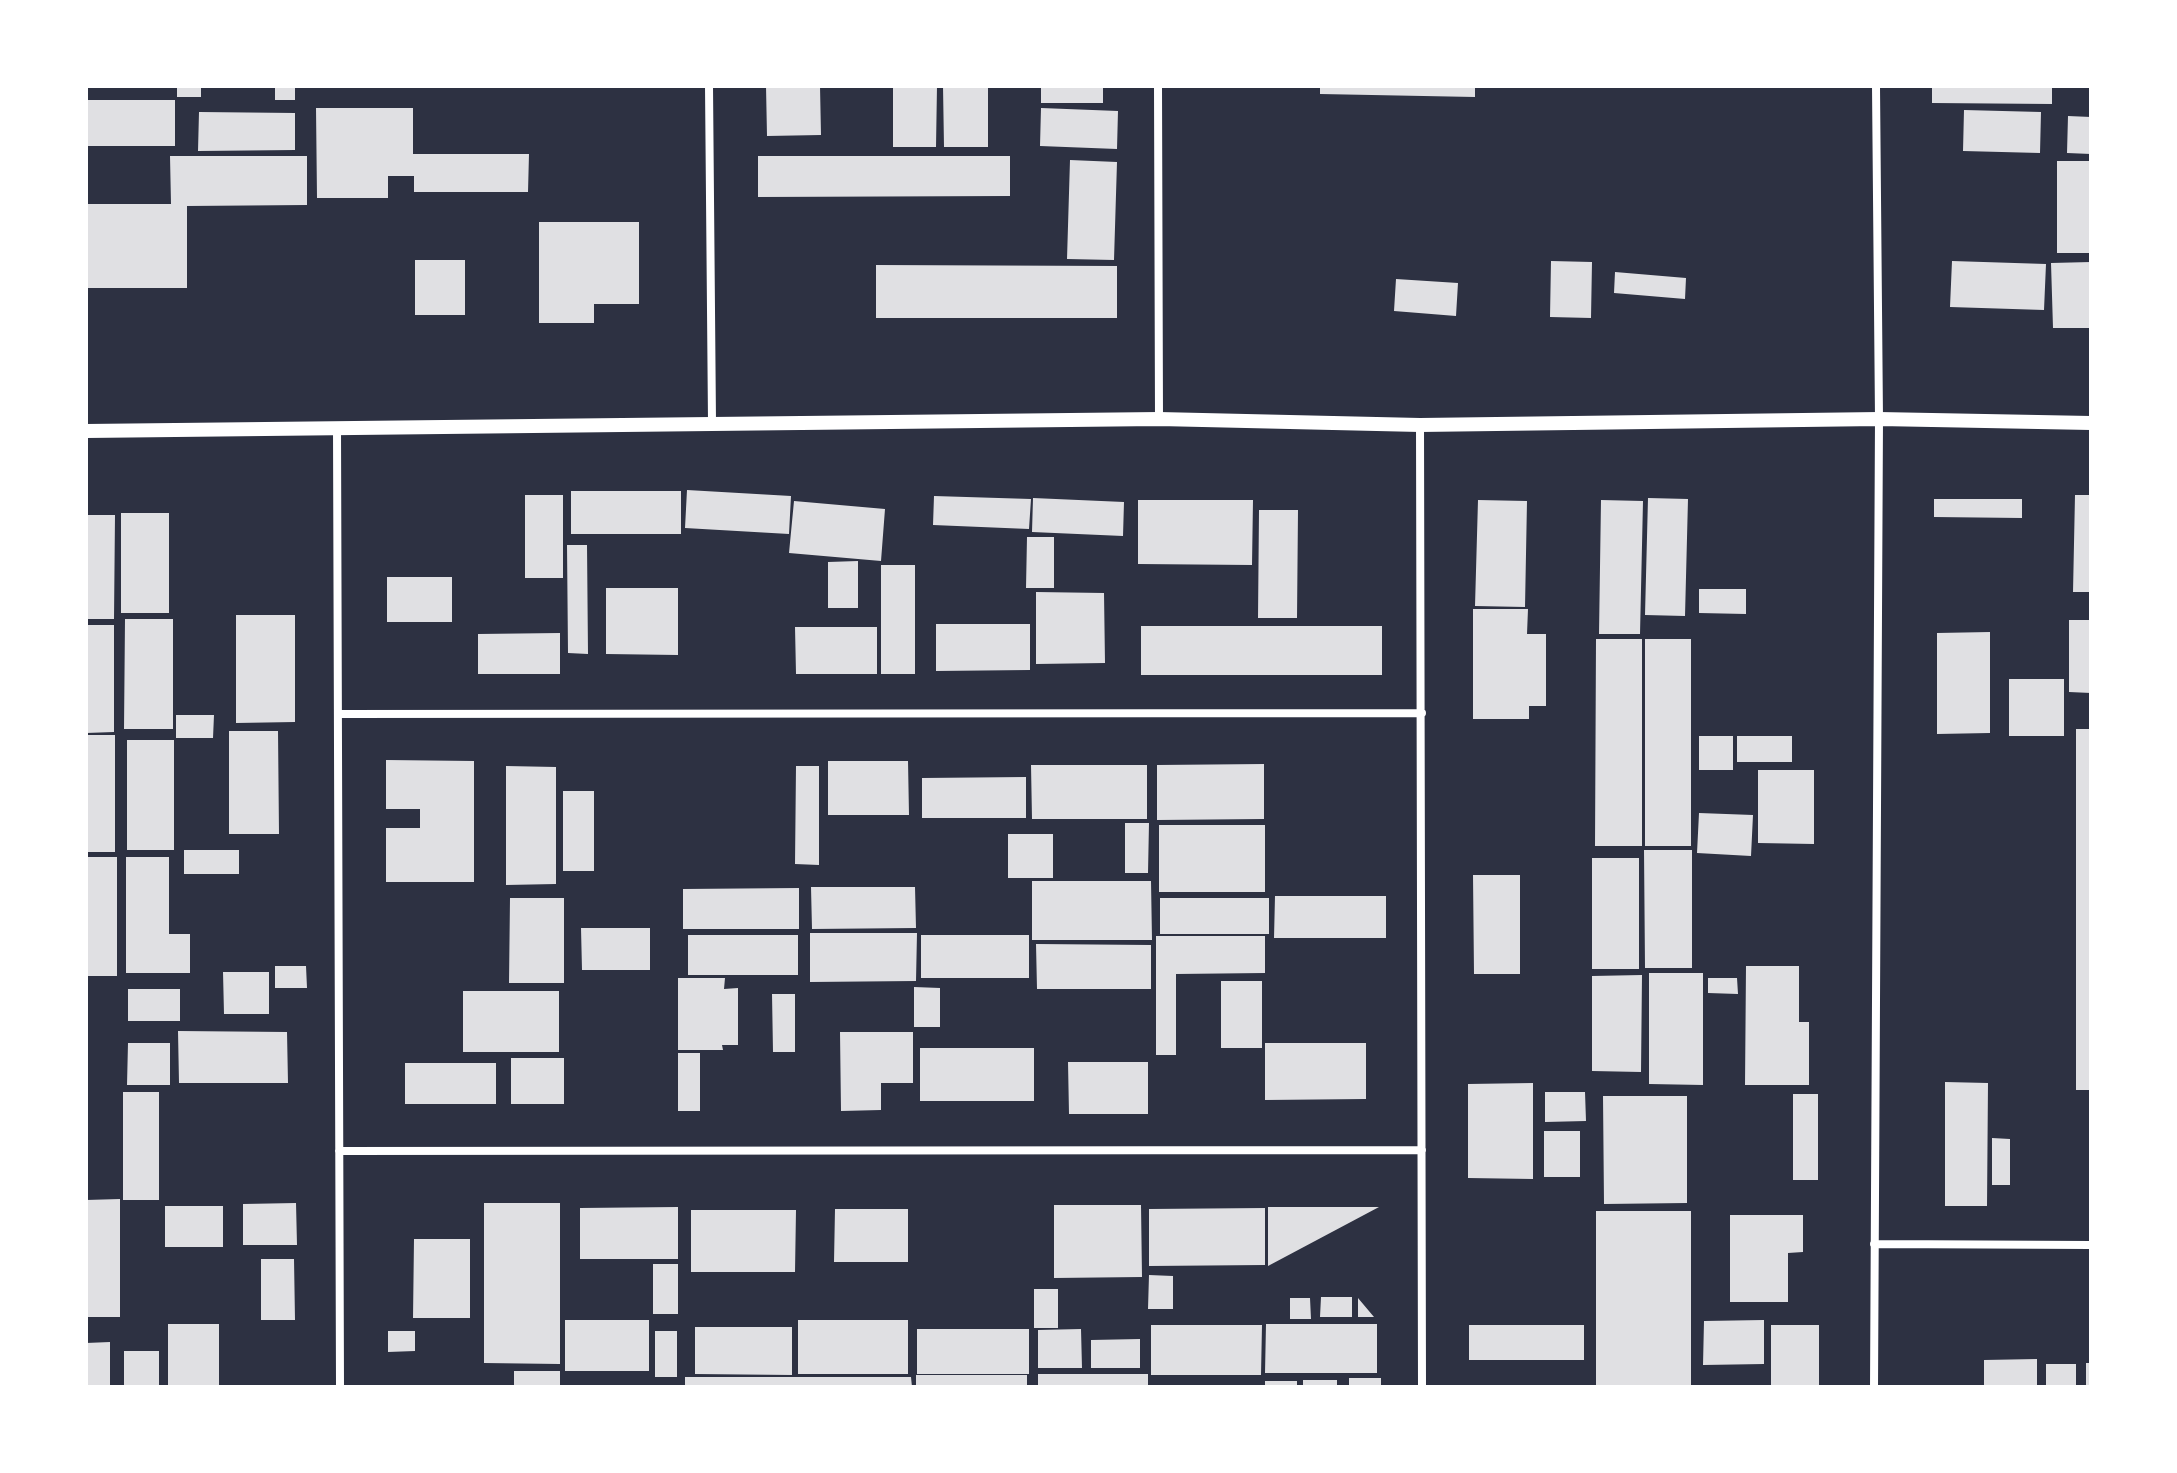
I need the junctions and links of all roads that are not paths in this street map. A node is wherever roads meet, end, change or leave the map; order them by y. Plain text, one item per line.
1 (709, 86) edge
2 (1158, 86) edge
3 (1876, 86) edge
4 (1159, 419) junction
5 (1879, 419) junction
6 (712, 422) junction
7 (2091, 423) edge
8 (1420, 425) junction
9 (337, 428) junction
10 (86, 431) edge
11 (1422, 713) junction
12 (339, 714) junction
13 (1422, 1150) junction
14 (339, 1151) junction
15 (1874, 1244) junction
16 (2091, 1245) edge
17 (340, 1387) edge
18 (1422, 1387) edge
19 (1874, 1387) edge

1 - 6 street
2 - 4 street
3 - 5 street
4 - 6 street
4 - 8 street
5 - 7 street
5 - 8 street
5 - 15 street
6 - 9 street
8 - 11 street
9 - 10 street
9 - 12 street
11 - 12 street
11 - 13 street
12 - 14 street
13 - 14 street
13 - 18 street
14 - 17 street
15 - 16 street
15 - 19 street

